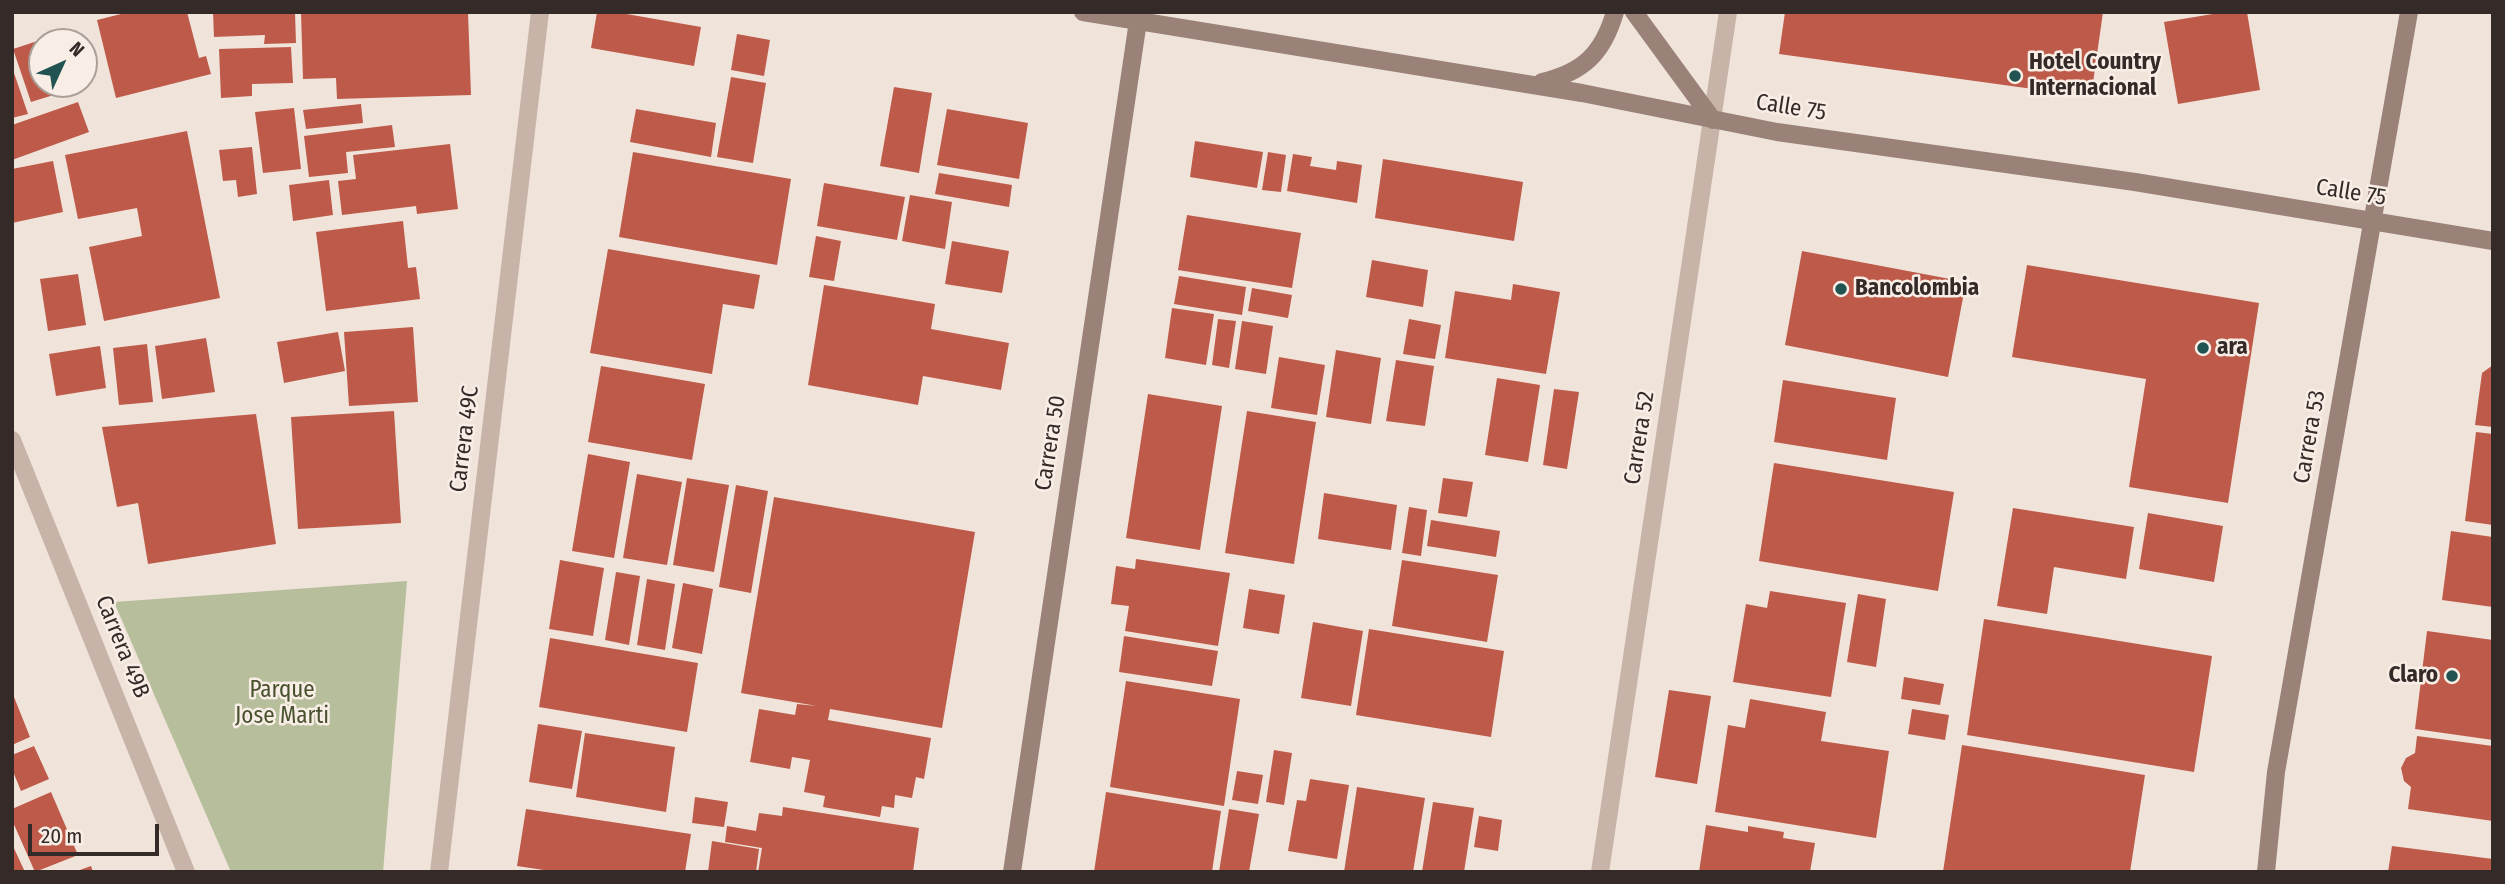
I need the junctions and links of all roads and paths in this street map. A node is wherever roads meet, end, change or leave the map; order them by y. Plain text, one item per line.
1 (540, 12) edge
2 (1083, 12) edge
3 (1615, 12) edge
4 (1634, 12) edge
5 (1728, 12) edge
6 (2409, 12) edge
7 (1138, 21) junction
8 (1532, 85) junction
9 (1713, 120) junction
10 (2372, 220) junction
11 (2493, 242) edge
12 (12, 440) edge
13 (186, 872) edge
14 (439, 872) edge
15 (1012, 872) edge
16 (1600, 872) edge
17 (2266, 872) edge

1 - 14 street, Carrera 49C
2 - 7 street, Calle 75
3 - 8 street
4 - 9 street
5 - 9 street, Carrera 52
6 - 10 street, Carrera 53
7 - 8 street, Calle 75
7 - 15 street, Carrera 50
8 - 9 street, Calle 75
9 - 10 street, Calle 75
9 - 16 street, Carrera 52
10 - 11 street, Calle 75
10 - 17 street, Carrera 53
12 - 13 street, Carrera 49B

